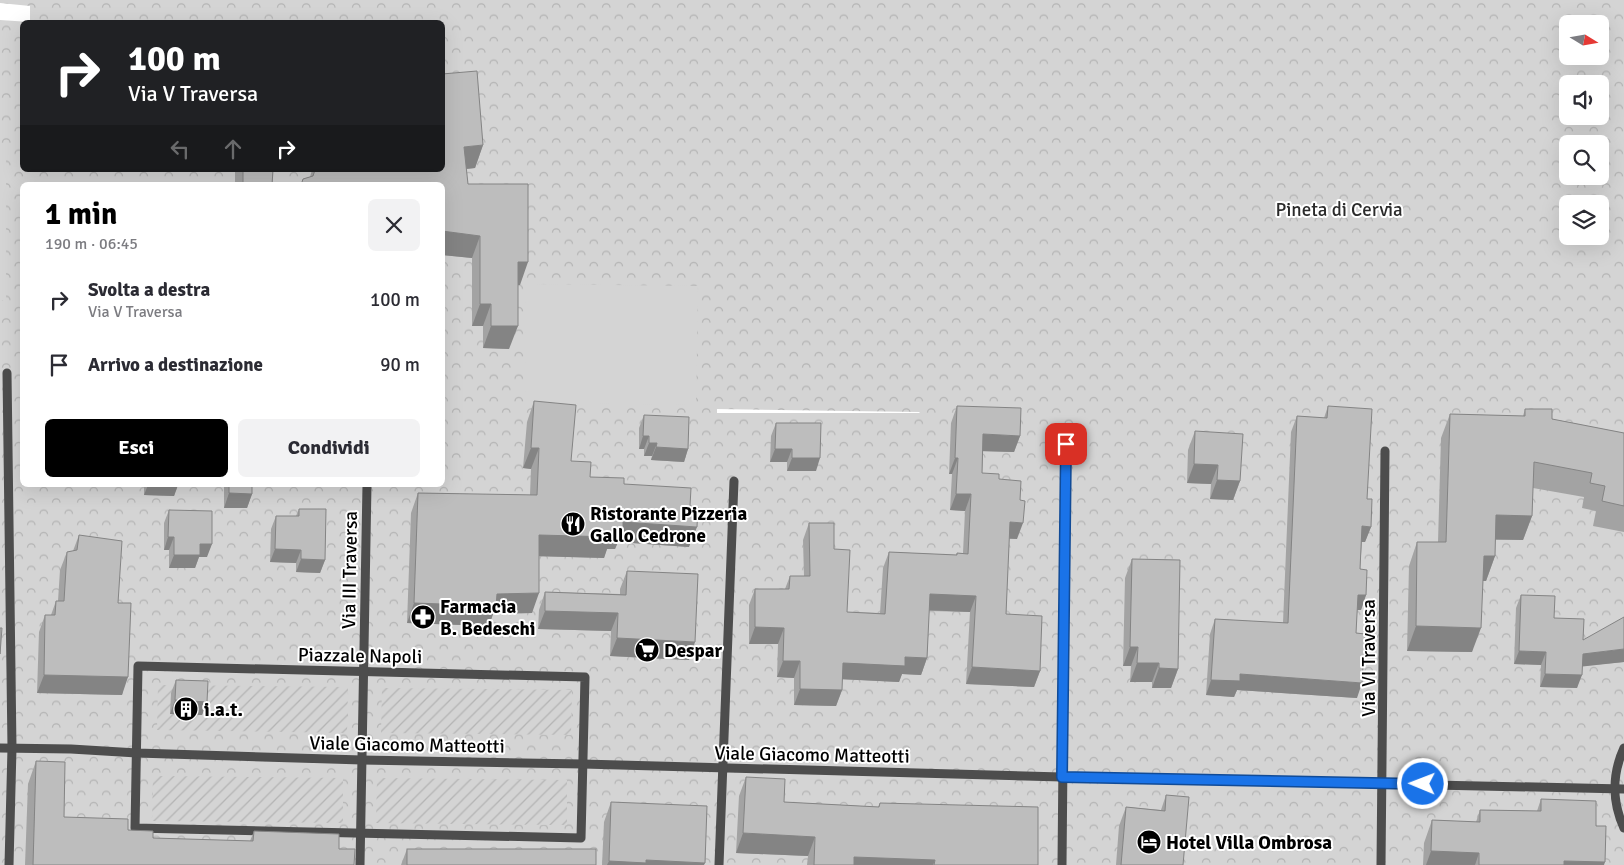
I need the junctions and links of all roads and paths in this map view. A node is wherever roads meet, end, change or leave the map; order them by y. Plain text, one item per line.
1 (7, 373) dead end
2 (1066, 444) dead end
3 (1385, 451) dead end
4 (734, 481) dead end
5 (368, 487) edge
6 (363, 671) junction
7 (0, 748) edge
8 (12, 748) junction
9 (1624, 748) edge
10 (136, 753) junction
11 (362, 760) junction
12 (583, 764) junction
13 (722, 768) junction
14 (1062, 777) junction
15 (1383, 784) junction
16 (1614, 788) junction
17 (1624, 789) edge
18 (1624, 828) edge
19 (360, 833) junction
20 (9, 865) edge
21 (360, 865) edge
22 (719, 865) edge
23 (1062, 865) edge
24 (1381, 865) edge

1 - 8 street
2 - 14 street
3 - 15 street, Via VI Traversa
4 - 13 street
5 - 6 street, Via III Traversa
6 - 10 street, Piazzale Napoli
6 - 11 street, Via III Traversa
6 - 12 street, Piazzale Napoli
7 - 8 street, Viale Giacomo Matteotti
8 - 10 street, Viale Giacomo Matteotti
8 - 20 street
9 - 16 street
10 - 11 street, Viale Giacomo Matteotti
10 - 19 street, Piazzale Napoli
11 - 12 street, Viale Giacomo Matteotti
11 - 19 street, Via III Traversa
12 - 13 street, Viale Giacomo Matteotti
12 - 19 street, Piazzale Napoli
13 - 14 street, Viale Giacomo Matteotti
13 - 22 street
14 - 15 street, Viale Giacomo Matteotti
14 - 23 street
15 - 16 street, Viale Giacomo Matteotti
15 - 24 street, Via VI Traversa
16 - 17 street, Viale Giacomo Matteotti
16 - 18 street
19 - 21 street, Via III Traversa

